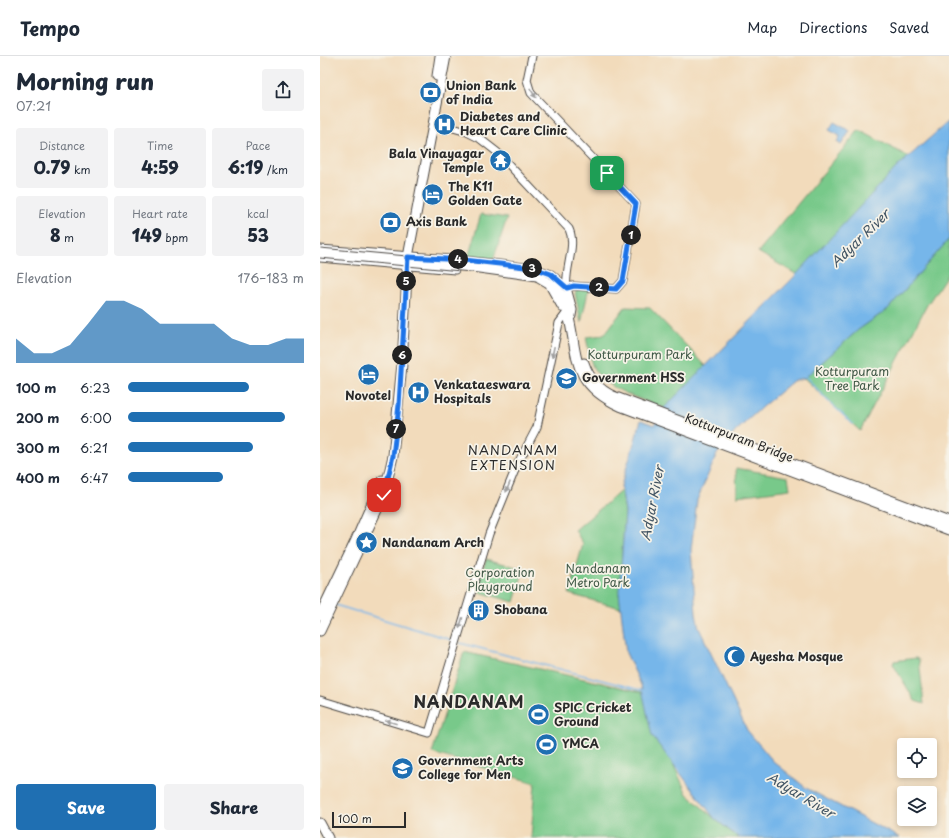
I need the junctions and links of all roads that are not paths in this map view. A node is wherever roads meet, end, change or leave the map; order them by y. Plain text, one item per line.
1 (440, 56) edge
2 (446, 56) edge
3 (532, 56) edge
4 (438, 92) junction
5 (439, 124) dead end
6 (320, 248) edge
7 (320, 253) edge
8 (320, 258) edge
9 (405, 261) junction
10 (567, 288) junction
11 (568, 316) junction
12 (839, 486) junction
13 (949, 522) edge
14 (949, 530) edge
15 (320, 615) edge
16 (320, 631) edge
17 (320, 700) edge
18 (320, 823) edge
19 (328, 838) edge

1 - 4 main road
2 - 4 main road
3 -> 10 street
4 - 9 main road
5 - 10 street
6 - 9 street
7 - 11 main road, Kotturpuram Bridge, bridge
8 - 9 street
9 - 10 street
9 - 11 street
9 - 15 main road
9 - 16 main road
10 - 11 street
11 - 12 main road, Kotturpuram Bridge
11 -> 17 street
12 - 13 main road
12 - 14 main road
18 - 19 main road

